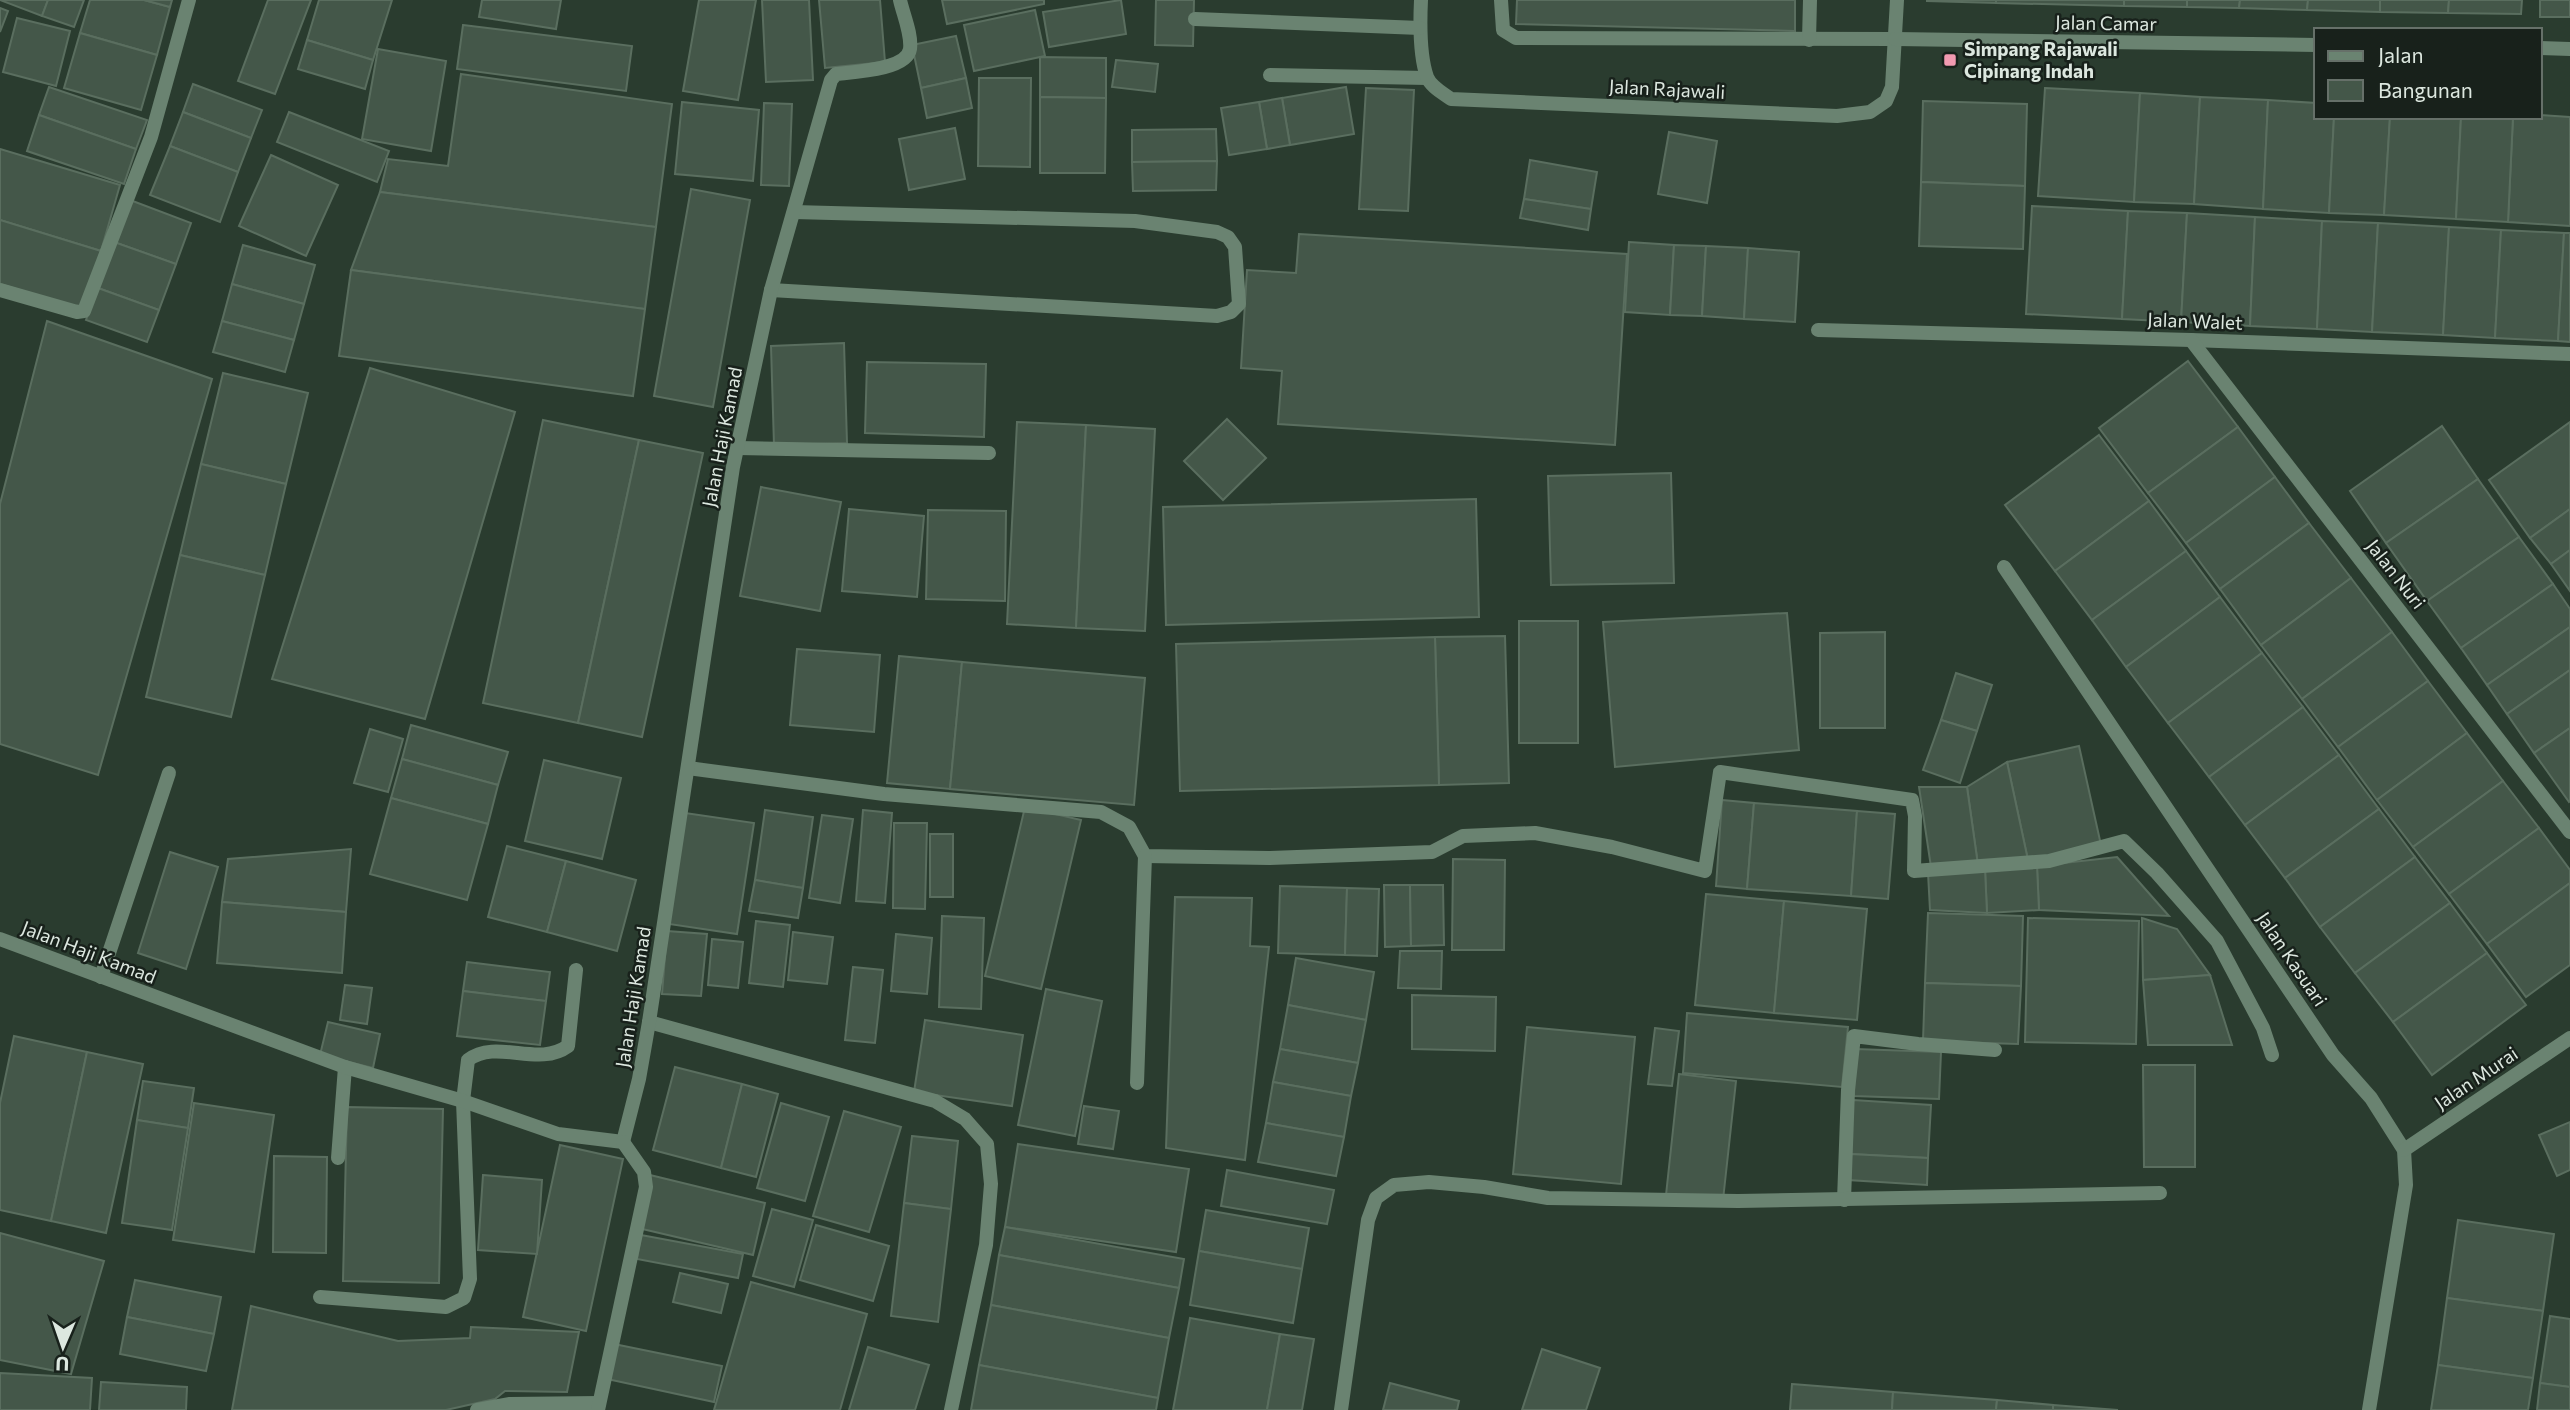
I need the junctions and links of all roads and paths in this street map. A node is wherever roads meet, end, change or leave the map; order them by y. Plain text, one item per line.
1 (189, 0) edge
2 (900, 0) edge
3 (1421, 0) edge
4 (1501, 0) edge
5 (1810, 0) edge
6 (1897, 0) edge
7 (1195, 19) dead end
8 (1420, 28) junction
9 (1895, 39) junction
10 (1808, 40) junction
11 (2314, 45) edge
12 (2542, 48) edge
13 (2570, 49) edge
14 (1270, 75) dead end
15 (1427, 78) junction
16 (794, 212) junction
17 (0, 290) edge
18 (771, 290) junction
19 (1818, 330) dead end
20 (2191, 340) junction
21 (2570, 354) edge
22 (738, 448) junction
23 (989, 453) dead end
24 (2004, 567) dead end
25 (688, 768) junction
26 (169, 773) dead end
27 (2570, 832) edge
28 (1145, 856) junction
29 (0, 939) edge
30 (576, 970) dead end
31 (101, 977) junction
32 (649, 1022) junction
33 (2570, 1038) edge
34 (1995, 1050) dead end
35 (2272, 1055) dead end
36 (345, 1068) junction
37 (1137, 1083) dead end
38 (463, 1101) junction
39 (624, 1142) junction
40 (2404, 1150) junction
41 (338, 1158) dead end
42 (2160, 1193) dead end
43 (1844, 1200) junction
44 (320, 1297) dead end
45 (599, 1407) edge
46 (477, 1410) edge
47 (951, 1410) edge
48 (1341, 1410) edge
49 (2369, 1410) edge

1 - 17 street
2 - 16 street, Jalan Haji Kamad
3 - 8 street
4 - 10 street, Jalan Camar
5 - 10 street
6 - 9 street, Jalan Rajawali
7 - 8 street
8 - 15 street
9 - 10 street, Jalan Camar
9 - 11 street, Jalan Camar
9 - 15 street, Jalan Rajawali
12 - 13 street
14 - 15 street
16 - 18 street, Jalan Haji Kamad
16 - 18 street
18 - 22 street, Jalan Haji Kamad
19 - 20 street, Jalan Walet
20 - 21 street, Jalan Walet
20 - 27 street, Jalan Nuri
22 - 23 street
22 - 25 street, Jalan Haji Kamad
24 - 40 street, Jalan Kasuari
25 - 28 street
25 - 32 street, Jalan Haji Kamad
26 - 31 street
28 - 35 street
28 - 37 street
29 - 31 street, Jalan Haji Kamad
30 - 38 street
31 - 36 street, Jalan Haji Kamad
32 - 39 street, Jalan Haji Kamad
32 - 47 street
33 - 40 street, Jalan Murai
34 - 43 street
36 - 38 street, Jalan Haji Kamad
36 - 41 street
38 - 39 street, Jalan Haji Kamad
38 - 44 street
39 - 45 street
40 - 49 street, Jalan Kasuari
42 - 43 street
43 - 48 street
45 - 46 street

